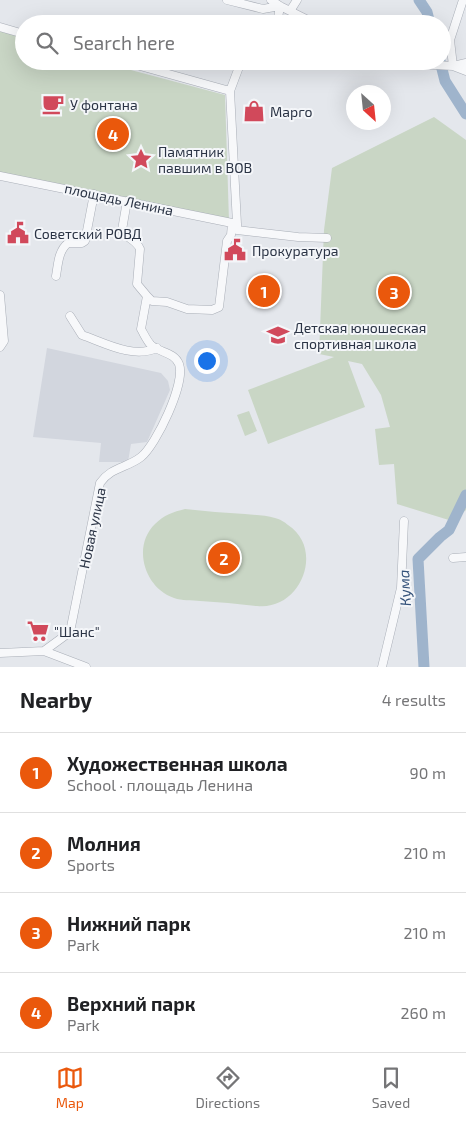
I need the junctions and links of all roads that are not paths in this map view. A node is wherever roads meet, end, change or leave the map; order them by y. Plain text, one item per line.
1 (227, 0) edge
2 (271, 0) edge
3 (297, 0) edge
4 (462, 0) edge
5 (280, 6) junction
6 (290, 11) junction
7 (278, 15) edge
8 (298, 15) edge
9 (0, 27) edge
10 (15, 31) edge
11 (451, 37) edge
12 (451, 49) edge
13 (466, 63) edge
14 (453, 66) junction
15 (154, 70) edge
16 (238, 70) edge
17 (466, 71) edge
18 (230, 91) junction
19 (0, 176) edge
20 (94, 194) junction
21 (126, 201) junction
22 (235, 223) junction
23 (327, 238) dead end
24 (56, 276) dead end
25 (0, 296) edge
26 (147, 296) junction
27 (70, 316) dead end
28 (0, 346) edge
29 (157, 348) junction
30 (404, 521) dead end
31 (466, 557) edge
32 (453, 558) dead end
33 (44, 651) junction
34 (0, 653) edge
35 (86, 667) edge
36 (382, 667) edge

1 - 5 street
2 - 5 street
3 - 6 street
4 - 11 street
5 - 6 street
5 - 7 street
6 - 8 street
9 - 10 street
12 - 14 street
13 - 14 street
14 - 17 street
15 - 18 street
16 - 18 street
18 - 22 street
19 - 20 street, площадь Ленина
20 - 21 street, площадь Ленина
20 - 24 street
21 - 22 street, площадь Ленина
21 - 26 street
22 - 23 street, площадь Ленина
22 - 26 street
25 - 28 street
26 - 29 street, Новая улица
27 - 29 street
29 - 33 street, Новая улица
30 - 36 street
31 - 32 street
33 - 34 street
33 - 35 street

